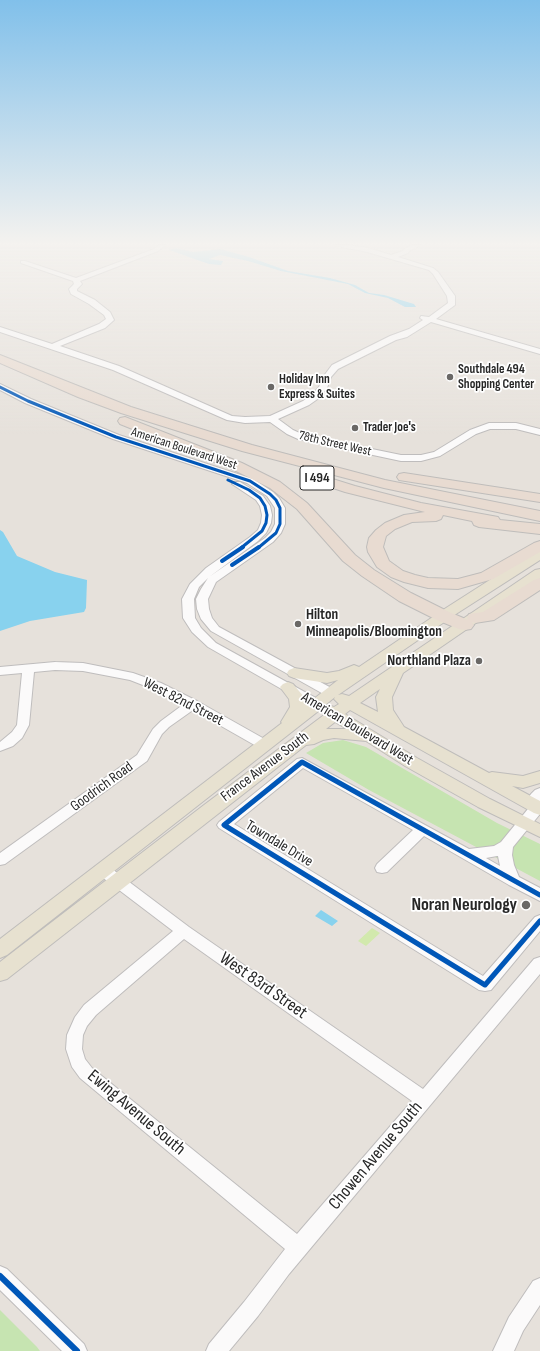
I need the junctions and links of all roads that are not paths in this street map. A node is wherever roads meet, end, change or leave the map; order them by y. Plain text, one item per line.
1 (100, 308) edge
2 (441, 308) edge
3 (448, 308) edge
4 (441, 312) junction
5 (428, 319) junction
6 (455, 326) junction
7 (0, 329) edge
8 (412, 331) junction
9 (393, 338) junction
10 (54, 346) junction
11 (540, 352) edge
12 (0, 359) edge
13 (0, 370) edge
14 (0, 389) edge
15 (99, 411) junction
16 (272, 419) junction
17 (540, 432) edge
18 (247, 448) junction
19 (181, 460) junction
20 (540, 498) edge
21 (540, 516) edge
22 (540, 529) edge
23 (540, 546) edge
24 (540, 554) edge
25 (227, 563) junction
26 (540, 573) edge
27 (540, 583) edge
28 (443, 616) junction
29 (470, 621) junction
30 (379, 659) junction
31 (28, 668) junction
32 (397, 670) junction
33 (0, 671) edge
34 (294, 673) junction
35 (288, 687) junction
36 (331, 693) junction
37 (193, 704) junction
38 (317, 704) junction
39 (350, 704) junction
40 (335, 714) junction
41 (285, 728) junction
42 (403, 734) junction
43 (370, 737) junction
44 (263, 744) junction
45 (294, 745) junction
46 (0, 748) edge
47 (479, 776) junction
48 (540, 778) edge
49 (539, 803) edge
50 (533, 828) edge
51 (422, 830) junction
52 (506, 846) junction
53 (465, 854) junction
54 (0, 860) edge
55 (382, 868) dead end
56 (110, 875) junction
57 (514, 881) junction
58 (540, 895) edge
59 (540, 922) edge
60 (184, 931) junction
61 (0, 950) edge
62 (540, 963) edge
63 (0, 973) edge
64 (424, 1099) junction
65 (298, 1247) junction
66 (0, 1276) edge
67 (540, 1288) edge
68 (77, 1351) edge
69 (216, 1351) edge
70 (503, 1351) edge

1 - 10 street
2 - 5 street
3 - 4 street
4 - 5 street
4 - 6 street
5 - 6 street
5 - 8 street
5 - 9 street
6 - 8 street
6 - 11 street
7 - 10 street
8 - 9 street
9 - 16 street
10 - 16 street
12 - 18 highway, I 494
13 - 15 highway, I 494
14 - 19 street, American Boulevard West
15 - 22 highway, I 494
15 - 28 highway
16 - 17 street, 78th Street West
18 - 20 highway
18 - 21 highway, I 494
19 - 25 street, American Boulevard West
19 - 25 street, American Boulevard West
22 - 23 highway
24 - 28 main road, France Avenue South
25 - 34 street, American Boulevard West
25 - 35 street, American Boulevard West
26 - 29 main road, France Avenue South
27 - 29 highway
28 - 29 highway
28 - 30 main road, France Avenue South
29 - 32 main road, France Avenue South
30 - 34 main road
30 - 36 main road, France Avenue South
31 - 33 street, West 82nd Street
31 - 37 street, West 82nd Street
31 - 46 street
32 - 39 main road, France Avenue South
32 - 42 main road
34 - 36 street, American Boulevard West
35 - 38 street, American Boulevard West
35 - 41 main road
36 - 38 main road, France Avenue South
36 - 39 main road, American Boulevard West
37 - 44 street, West 82nd Street
37 - 54 street, Goodrich Road
38 - 40 main road, American Boulevard West
38 - 41 main road, France Avenue South
39 - 40 main road, France Avenue South
39 - 42 main road, American Boulevard West
40 - 43 main road, American Boulevard West
40 - 45 main road, France Avenue South
41 - 44 main road, France Avenue South
42 - 47 main road, American Boulevard West
43 - 45 main road
43 - 50 main road, American Boulevard West
44 - 56 main road, France Avenue South
45 - 56 main road, France Avenue South
47 - 48 main road
47 - 49 main road, American Boulevard West
49 - 50 street
50 - 52 street
51 - 53 street, Towndale Drive
51 - 55 street
51 - 59 street, Towndale Drive
52 - 53 street
52 - 57 street
53 - 57 street, Towndale Drive
56 - 60 street, West 83rd Street
56 - 61 main road, France Avenue South
56 - 63 main road, France Avenue South
57 - 58 street, Towndale Drive
60 - 64 street, West 83rd Street
60 - 65 street, Ewing Avenue South
62 - 64 street, Chowen Avenue South
64 - 65 street, Chowen Avenue South
65 - 69 street, Chowen Avenue South
66 - 68 street
67 - 70 street

